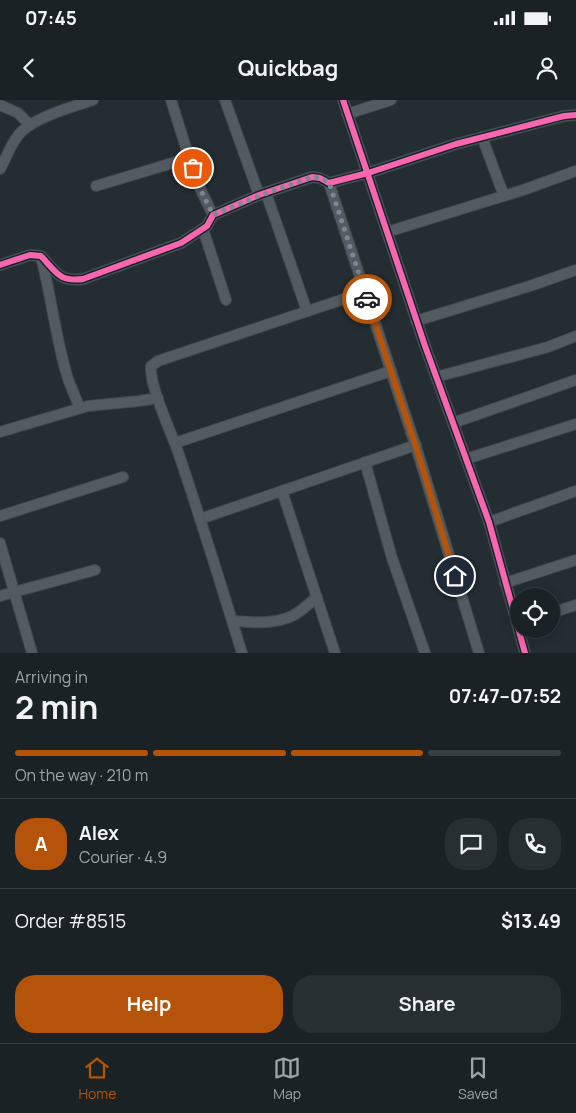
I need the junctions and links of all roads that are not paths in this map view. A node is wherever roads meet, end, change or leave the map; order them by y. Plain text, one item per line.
1 (93, 100) edge
2 (171, 100) edge
3 (225, 100) edge
4 (343, 100) edge
5 (390, 100) edge
6 (0, 105) edge
7 (348, 114) junction
8 (576, 115) edge
9 (30, 125) junction
10 (482, 137) junction
11 (189, 158) junction
12 (0, 170) edge
13 (576, 171) edge
14 (368, 173) junction
15 (329, 182) junction
16 (96, 186) dead end
17 (262, 194) junction
18 (504, 196) junction
19 (213, 215) junction
20 (203, 229) junction
21 (387, 232) junction
22 (41, 256) junction
23 (0, 265) edge
24 (576, 270) edge
25 (365, 292) junction
26 (226, 300) dead end
27 (307, 311) junction
28 (416, 320) junction
29 (576, 336) edge
30 (391, 371) junction
31 (436, 377) junction
32 (576, 380) edge
33 (158, 398) junction
34 (80, 408) junction
35 (453, 423) junction
36 (576, 424) edge
37 (0, 432) edge
38 (175, 443) junction
39 (416, 445) junction
40 (466, 459) junction
41 (366, 462) junction
42 (123, 477) dead end
43 (282, 491) junction
44 (576, 491) edge
45 (0, 516) edge
46 (200, 519) junction
47 (489, 522) junction
48 (0, 543) edge
49 (576, 560) edge
50 (95, 570) dead end
51 (505, 583) junction
52 (14, 592) junction
53 (0, 596) edge
54 (317, 596) junction
55 (510, 599) edge
56 (576, 605) edge
57 (560, 610) edge
58 (232, 621) junction
59 (521, 638) edge
60 (32, 653) edge
61 (242, 653) edge
62 (335, 653) edge
63 (425, 653) edge
64 (479, 653) edge
65 (525, 653) edge

1 - 9 street
2 - 11 street
3 - 17 street
4 - 7 street
5 - 7 street
6 - 9 street
7 - 14 street
8 - 10 street
9 - 12 street
10 - 14 street
10 - 18 street
11 - 16 street
11 - 19 street
13 - 18 street
14 - 15 street
14 - 21 street
15 - 17 street
15 - 25 street
17 - 19 street
17 - 27 street
18 - 21 street
19 - 20 street
20 - 22 street
20 - 26 street
21 - 28 street
22 - 23 street
22 - 34 street
24 - 28 street
25 - 27 street
25 - 30 street
27 - 33 street
28 - 31 street
29 - 31 street
30 - 38 street
30 - 39 street
31 - 35 street
32 - 35 street
33 - 34 street
33 - 38 street
34 - 37 street
35 - 40 street
36 - 40 street
38 - 46 street
39 - 41 street
39 - 64 street
40 - 47 street
41 - 43 street
41 - 63 street
42 - 45 street
43 - 46 street
43 - 54 street
44 - 47 street
46 - 58 street
47 - 51 street
48 - 52 street
49 - 51 street
50 - 52 street
51 - 55 street
52 - 53 street
52 - 60 street
54 - 58 street
54 - 62 street
56 - 57 street
58 - 61 street
59 - 65 street

